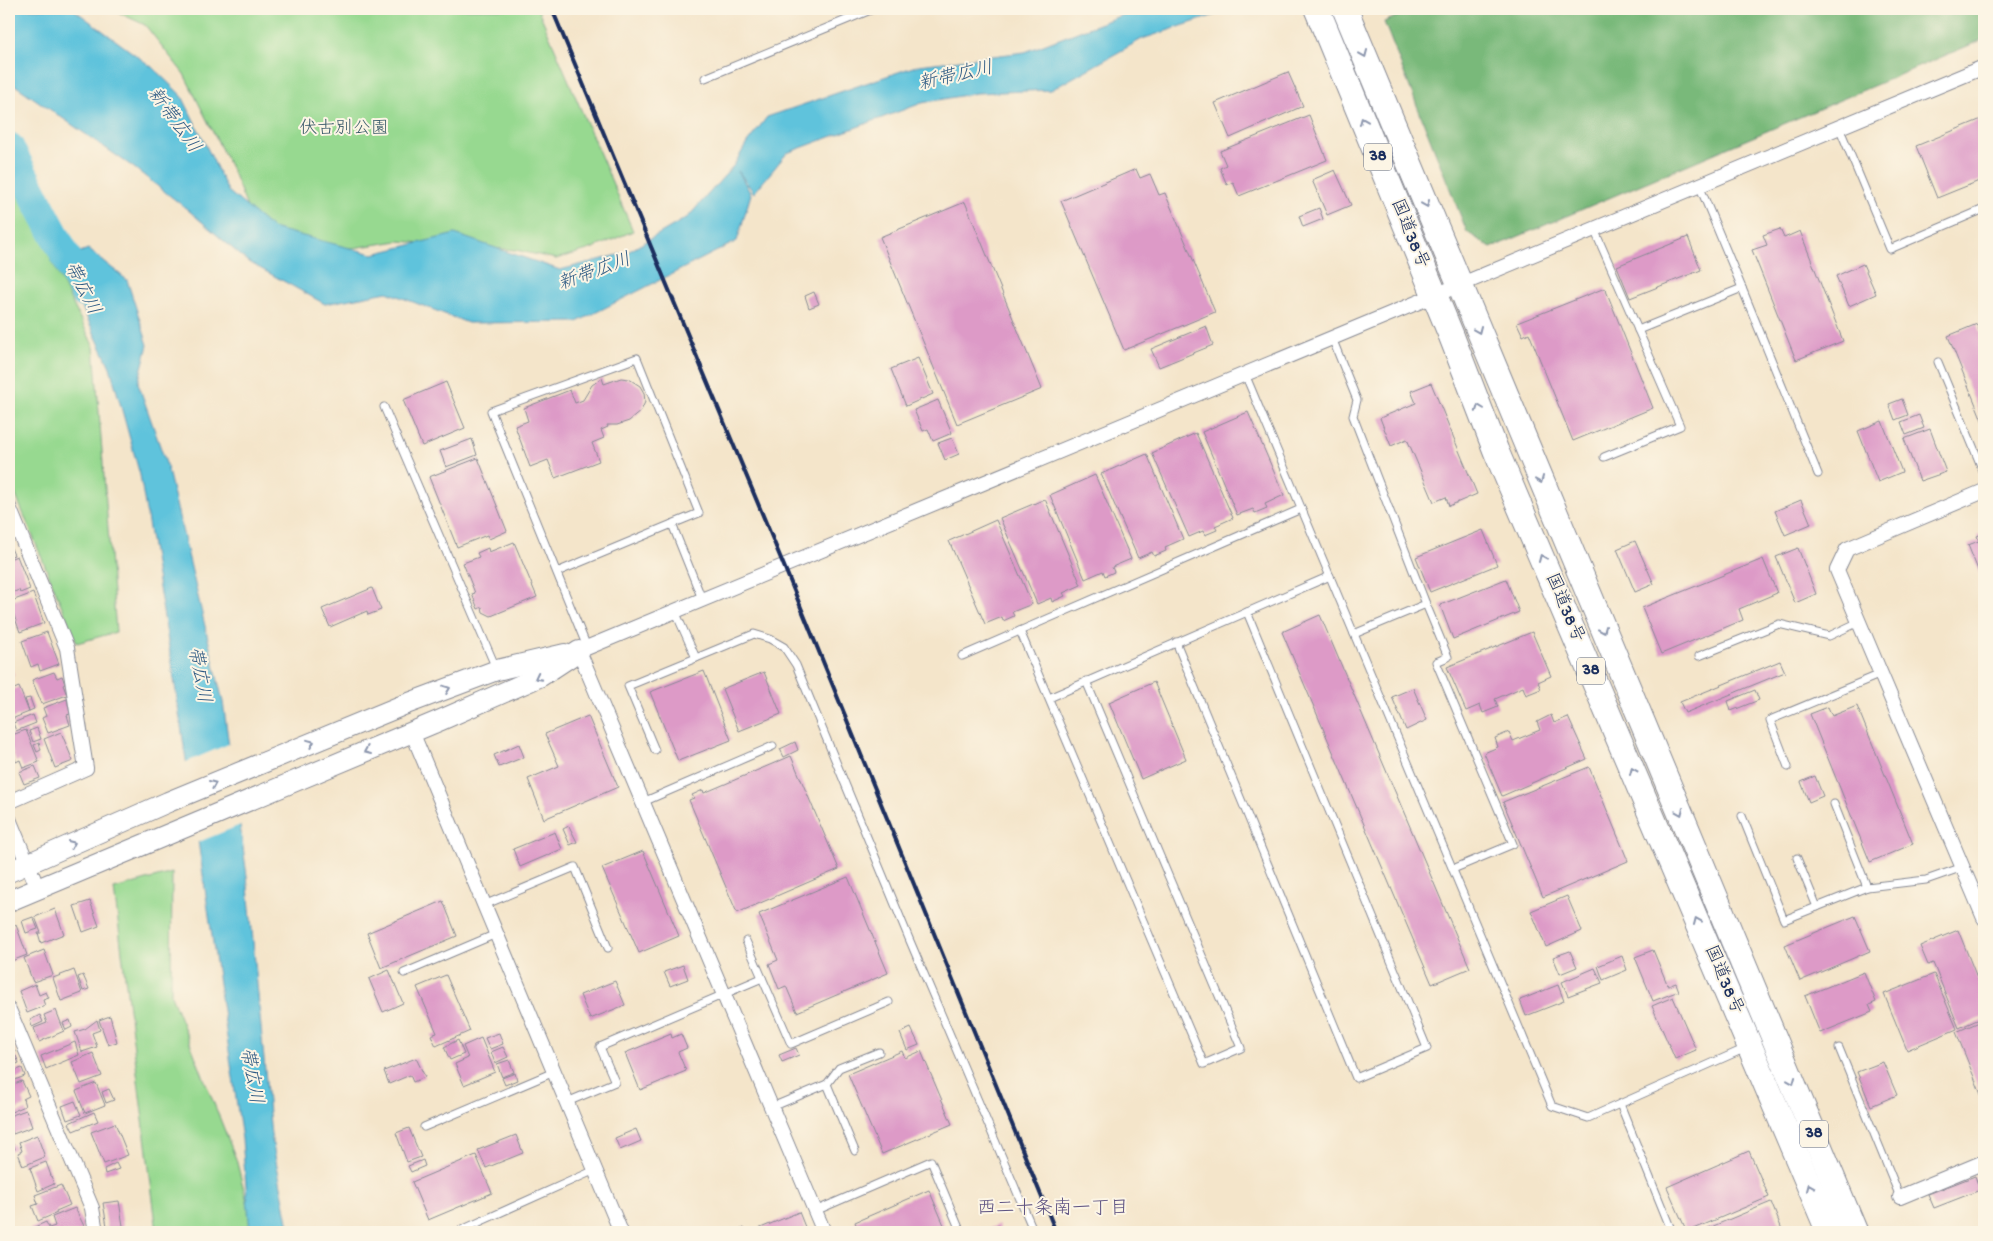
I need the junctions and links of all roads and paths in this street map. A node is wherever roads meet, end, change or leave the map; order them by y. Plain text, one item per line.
1 (873, 9) edge
2 (1345, 9) edge
3 (1319, 14) edge
4 (1984, 66) edge
5 (705, 78) dead end
6 (1839, 127) junction
7 (1699, 185) junction
8 (1984, 209) edge
9 (1594, 229) junction
10 (1459, 285) junction
11 (1742, 288) junction
12 (1435, 295) junction
13 (1638, 330) junction
14 (1332, 338) junction
15 (1938, 362) dead end
16 (1244, 374) junction
17 (384, 406) dead end
18 (1604, 457) dead end
19 (1984, 473) edge
20 (1818, 474) dead end
21 (1984, 491) edge
22 (9, 507) edge
23 (1302, 509) junction
24 (672, 524) junction
25 (557, 572) junction
26 (1330, 576) junction
27 (702, 600) junction
28 (1426, 604) junction
29 (675, 611) junction
30 (1247, 612) junction
31 (1859, 622) junction
32 (1020, 631) junction
33 (1354, 634) junction
34 (1176, 642) junction
35 (583, 649) junction
36 (962, 656) dead end
37 (1699, 656) dead end
38 (696, 658) junction
39 (497, 670) junction
40 (1881, 674) junction
41 (1086, 681) junction
42 (1048, 698) junction
43 (401, 706) junction
44 (412, 732) junction
45 (773, 746) dead end
46 (655, 750) dead end
47 (1788, 767) dead end
48 (9, 802) edge
49 (643, 802) junction
50 (1834, 804) dead end
51 (1742, 816) dead end
52 (9, 818) edge
53 (1797, 858) dead end
54 (28, 864) junction
55 (1963, 867) junction
56 (1453, 869) junction
57 (9, 872) edge
58 (1867, 887) junction
59 (38, 889) junction
60 (9, 900) edge
61 (484, 905) junction
62 (1817, 907) junction
63 (1984, 918) edge
64 (496, 934) junction
65 (746, 941) dead end
66 (608, 948) dead end
67 (404, 973) dead end
68 (762, 978) junction
69 (724, 994) junction
70 (889, 1002) dead end
71 (9, 1010) edge
72 (1762, 1041) junction
73 (1839, 1048) dead end
74 (879, 1052) dead end
75 (554, 1072) junction
76 (827, 1084) junction
77 (567, 1102) junction
78 (1620, 1104) junction
79 (772, 1108) junction
80 (424, 1127) dead end
81 (854, 1151) dead end
82 (1984, 1162) edge
83 (595, 1170) junction
84 (1900, 1197) joint
85 (815, 1211) junction
86 (959, 1228) dead end
87 (96, 1232) edge
88 (457, 1232) edge
89 (621, 1232) edge
90 (824, 1232) edge
91 (1034, 1232) edge
92 (1672, 1232) edge
93 (1829, 1232) edge
94 (1855, 1232) edge

1 - 5 lane
2 -> 10 highway, 国道38号 / 38
12 -> 3 highway, 国道38号 / 38
4 - 6 street
6 - 7 street
6 - 8 lane
7 - 9 street
7 - 11 lane
9 - 10 street
9 - 13 lane
10 - 12 street
10 -> 72 highway, 国道38号 / 38
11 - 13 lane
11 - 20 lane
12 - 14 street
72 -> 12 highway, 国道38号 / 38
13 - 18 lane
14 - 16 street
14 - 28 lane
15 - 19 lane
16 - 23 lane
16 - 27 street
17 - 39 lane
21 - 31 street
22 - 48 street
23 - 26 lane
23 - 32 lane
24 - 25 lane
24 - 25 lane
24 - 27 lane
25 - 35 lane
26 - 30 lane
26 - 33 lane
27 - 29 street
28 - 33 lane
28 - 56 lane
29 - 35 street
29 - 38 lane
30 - 34 lane
30 - 34 lane
31 - 37 lane
31 - 40 street
32 - 36 lane
32 - 42 lane
33 - 56 lane
34 - 41 lane
35 - 39 street
35 -> 44 street
35 - 49 street
38 - 46 lane
38 - 91 lane
43 -> 39 street
40 - 47 lane
40 - 55 street
41 - 42 lane
41 - 42 lane
43 - 44 street
54 -> 43 street
44 -> 59 street
44 - 61 street
45 - 49 lane
49 - 69 street
50 - 58 lane
51 - 62 lane
52 - 54 street
53 - 62 lane
54 - 57 street
54 - 59 street
55 - 58 lane
55 - 63 street
56 - 78 lane
58 - 62 lane
59 - 60 street
61 - 64 street
61 - 66 lane
64 - 67 lane
64 - 75 street
65 - 68 lane
68 - 69 lane
68 - 70 lane
69 - 77 lane
69 - 79 street
71 - 87 street
72 - 78 lane
93 -> 72 highway, 国道38号 / 38
72 -> 94 highway, 国道38号 / 38
73 - 84 lane
74 - 76 lane
75 - 77 street
75 - 80 lane
76 - 79 lane
76 - 81 lane
77 - 83 street
78 - 92 lane
79 - 85 street
82 - 84 street
83 - 88 lane
83 - 89 street
85 - 86 lane
85 - 90 street

